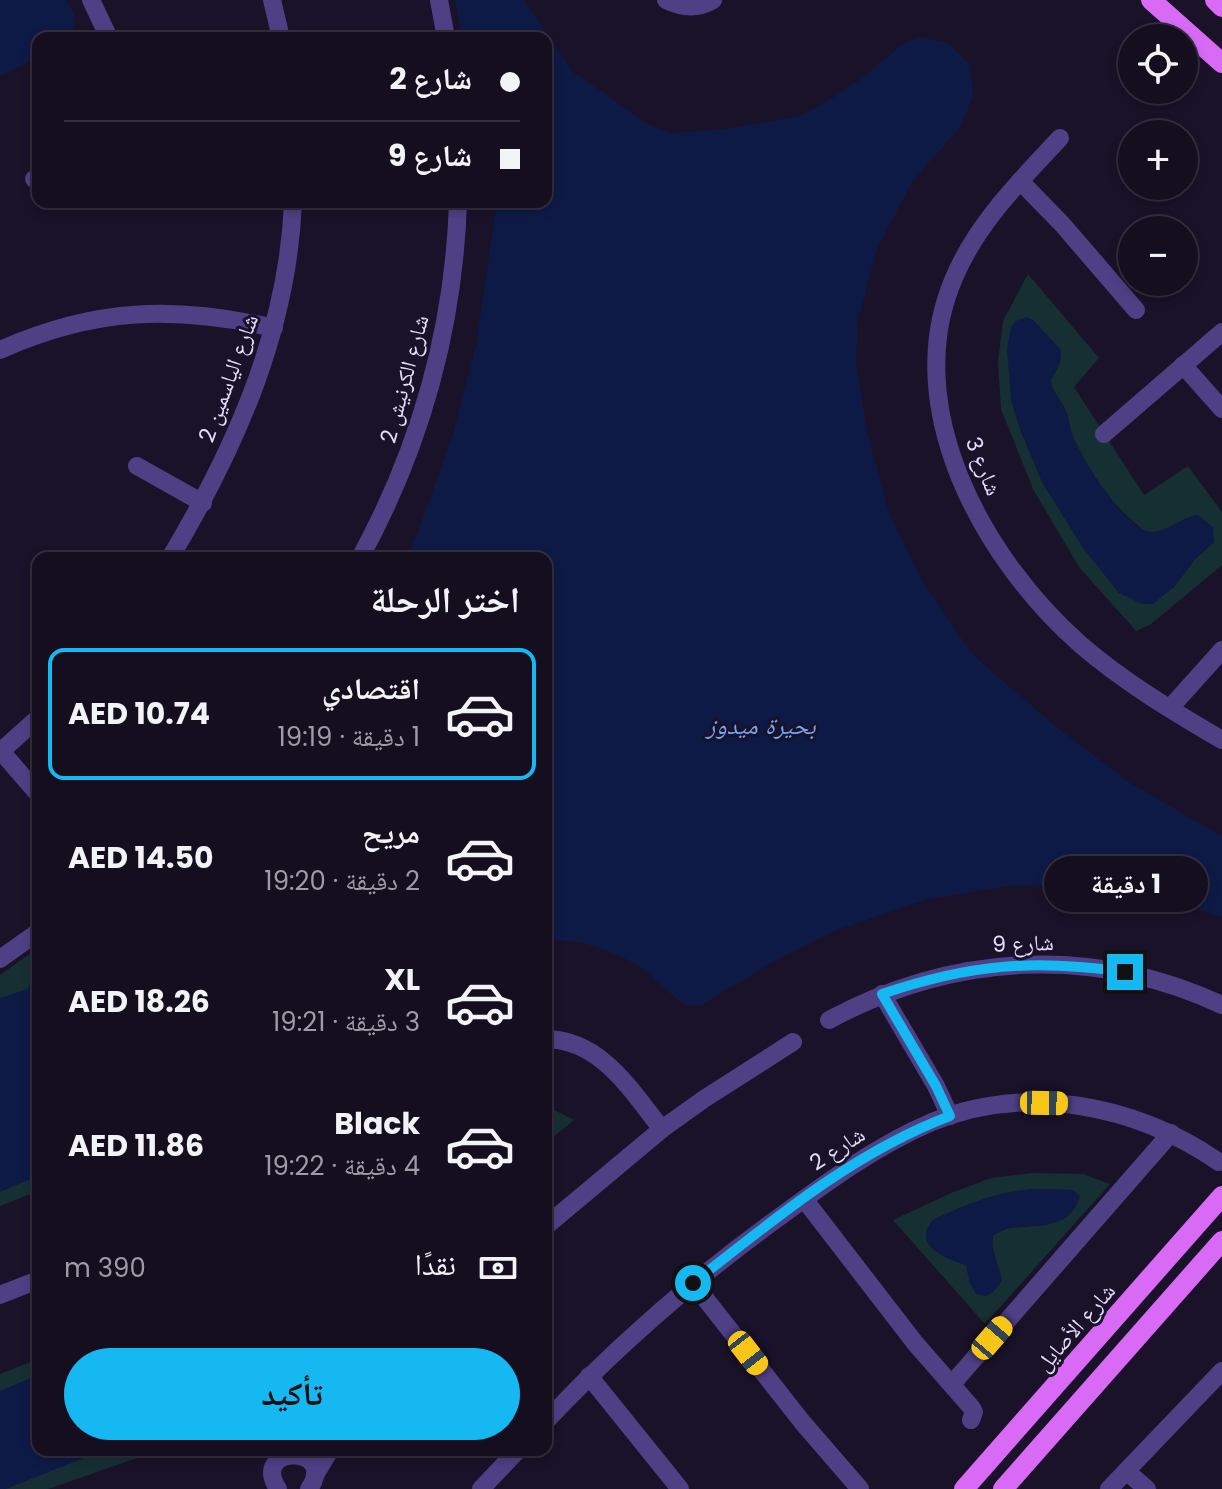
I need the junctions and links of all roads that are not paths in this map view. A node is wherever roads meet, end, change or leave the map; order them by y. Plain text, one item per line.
1 (91, 0) edge
2 (272, 0) edge
3 (439, 0) edge
4 (666, 0) edge
5 (713, 0) edge
6 (1151, 0) edge
7 (1215, 0) edge
8 (1222, 7) edge
9 (106, 32) edge
10 (280, 32) edge
11 (445, 32) edge
12 (1222, 63) edge
13 (1060, 138) dead end
14 (1020, 181) junction
15 (292, 208) edge
16 (457, 208) edge
17 (1136, 310) dead end
18 (274, 328) junction
19 (1222, 332) edge
20 (0, 350) edge
21 (1183, 365) junction
22 (1222, 409) edge
23 (1104, 434) dead end
24 (137, 466) dead end
25 (203, 503) junction
26 (174, 552) edge
27 (363, 552) edge
28 (1222, 650) edge
29 (1170, 708) junction
30 (32, 723) edge
31 (1222, 740) edge
32 (0, 751) edge
33 (32, 787) edge
34 (32, 936) edge
35 (0, 959) edge
36 (882, 994) junction
37 (1222, 1005) edge
38 (829, 1020) dead end
39 (552, 1040) edge
40 (793, 1042) dead end
41 (950, 1116) junction
42 (662, 1129) junction
43 (1171, 1133) junction
44 (1219, 1162) dead end
45 (1222, 1196) edge
46 (804, 1199) junction
47 (552, 1221) edge
48 (1222, 1241) edge
49 (32, 1282) edge
50 (693, 1283) junction
51 (0, 1295) edge
52 (1222, 1371) edge
53 (589, 1376) junction
54 (952, 1384) junction
55 (552, 1415) edge
56 (971, 1420) dead end
57 (300, 1456) edge
58 (327, 1456) edge
59 (512, 1456) edge
60 (275, 1470) edge
61 (1126, 1471) junction
62 (313, 1484) edge
63 (260, 1489) edge
64 (481, 1489) edge
65 (680, 1489) edge
66 (859, 1489) edge
67 (964, 1489) edge
68 (1003, 1489) edge
69 (1109, 1489) edge
70 (1147, 1489) edge

1 - 9 street
2 - 10 street
3 - 11 street
4 - 5 street
6 - 12 main road
7 - 8 main road
13 - 14 street, شارع 3
14 - 17 street
14 - 29 street, شارع 3
15 - 18 street, شارع الياسمين 2
16 - 27 street, شارع الكرنيش 2
18 - 20 street
18 - 25 street, شارع الياسمين 2
19 - 21 street
21 - 22 street
21 - 23 street
24 - 25 street
25 - 26 street, شارع الياسمين 2
28 - 29 street
29 - 31 street, شارع 3
30 - 32 street
32 - 33 street
34 - 35 street
36 - 37 street, شارع 9
36 - 38 street, شارع 9
36 - 41 street
39 - 42 street
40 - 42 street
41 - 43 street, شارع 2
41 - 46 street, شارع 2
42 - 47 street
43 - 44 street, شارع 2
43 - 54 street
45 - 67 main road, شارع الأصايل
46 - 50 street, شارع 2
46 - 54 street
48 - 68 main road
49 - 51 street
50 - 53 street, شارع 2
50 - 66 street
52 - 61 street
53 - 55 street, شارع 2
53 - 65 street
54 - 56 street
57 - 62 street
58 - 62 street
59 - 64 street
60 - 63 street
61 - 69 street
61 - 70 street

